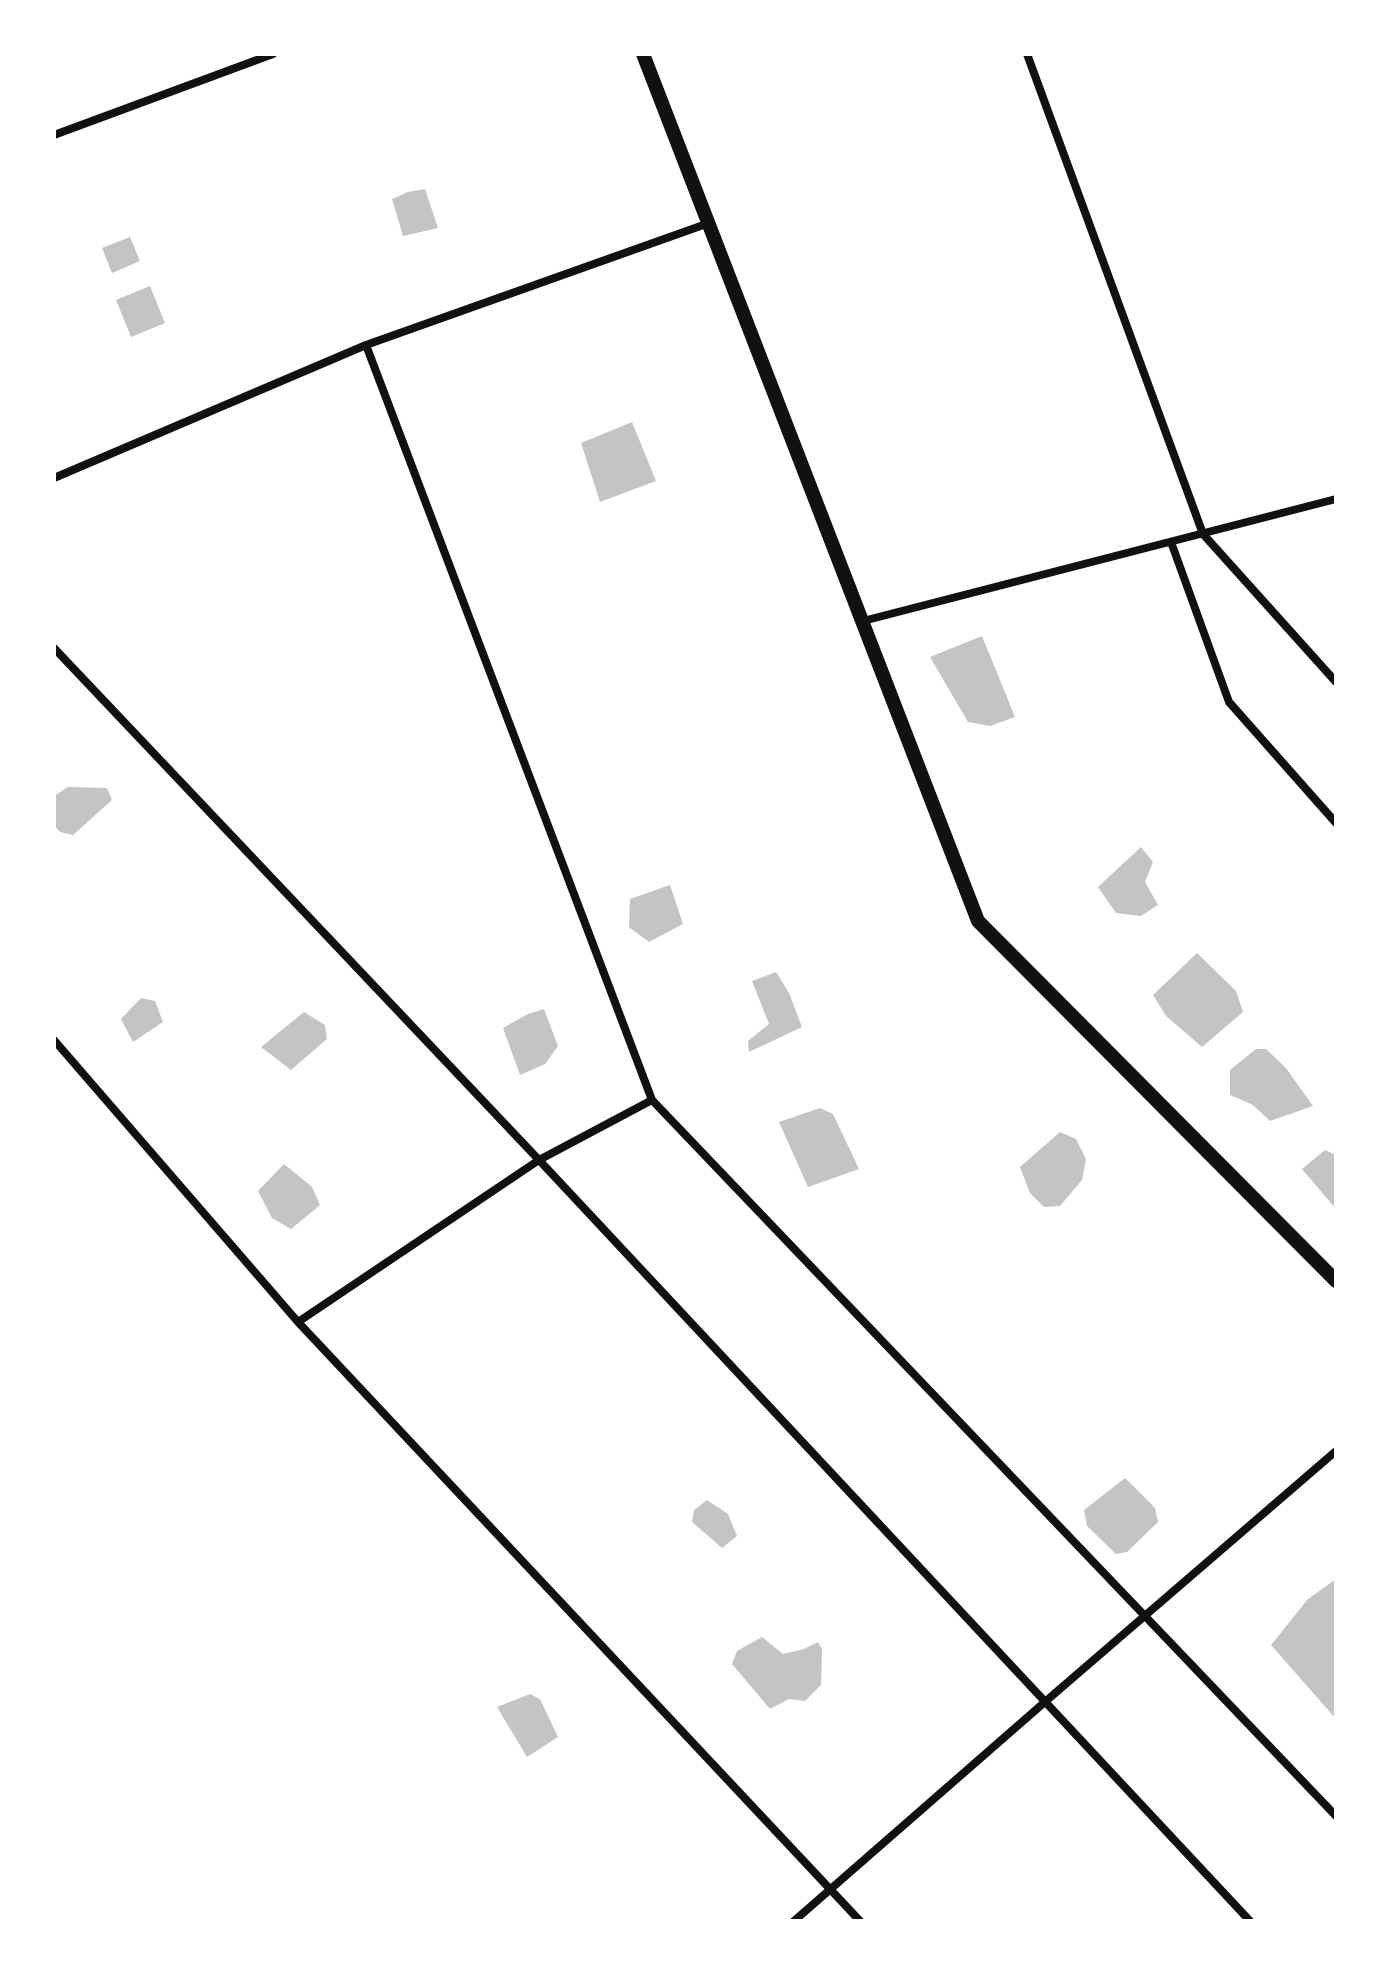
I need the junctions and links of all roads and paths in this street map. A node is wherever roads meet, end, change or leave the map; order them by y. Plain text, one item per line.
1 (273, 54) edge
2 (643, 54) edge
3 (1027, 54) edge
4 (54, 135) edge
5 (709, 223) junction
6 (366, 345) junction
7 (54, 478) edge
8 (1336, 499) edge
9 (1203, 534) junction
10 (1171, 542) junction
11 (863, 621) junction
12 (54, 648) edge
13 (1336, 682) edge
14 (1336, 823) edge
15 (54, 1040) edge
16 (652, 1100) junction
17 (539, 1160) junction
18 (1336, 1281) edge
19 (298, 1322) junction
20 (1336, 1451) edge
21 (1147, 1615) junction
22 (1046, 1701) junction
23 (1336, 1816) edge
24 (831, 1890) junction
25 (794, 1921) edge
26 (860, 1921) edge
27 (1250, 1921) edge

1 - 4 street
2 - 5 street
3 - 9 street
5 - 6 street
5 - 11 street
6 - 7 street
6 - 16 street
8 - 9 street
9 - 10 street
9 - 13 street
10 - 11 street
10 - 14 street
11 - 18 street
12 - 17 street
15 - 19 street
16 - 17 street
16 - 21 street
17 - 19 street
17 - 22 street
19 - 24 street
20 - 21 street
21 - 22 street
21 - 23 street
22 - 24 street
22 - 27 street
24 - 25 street
24 - 26 street

